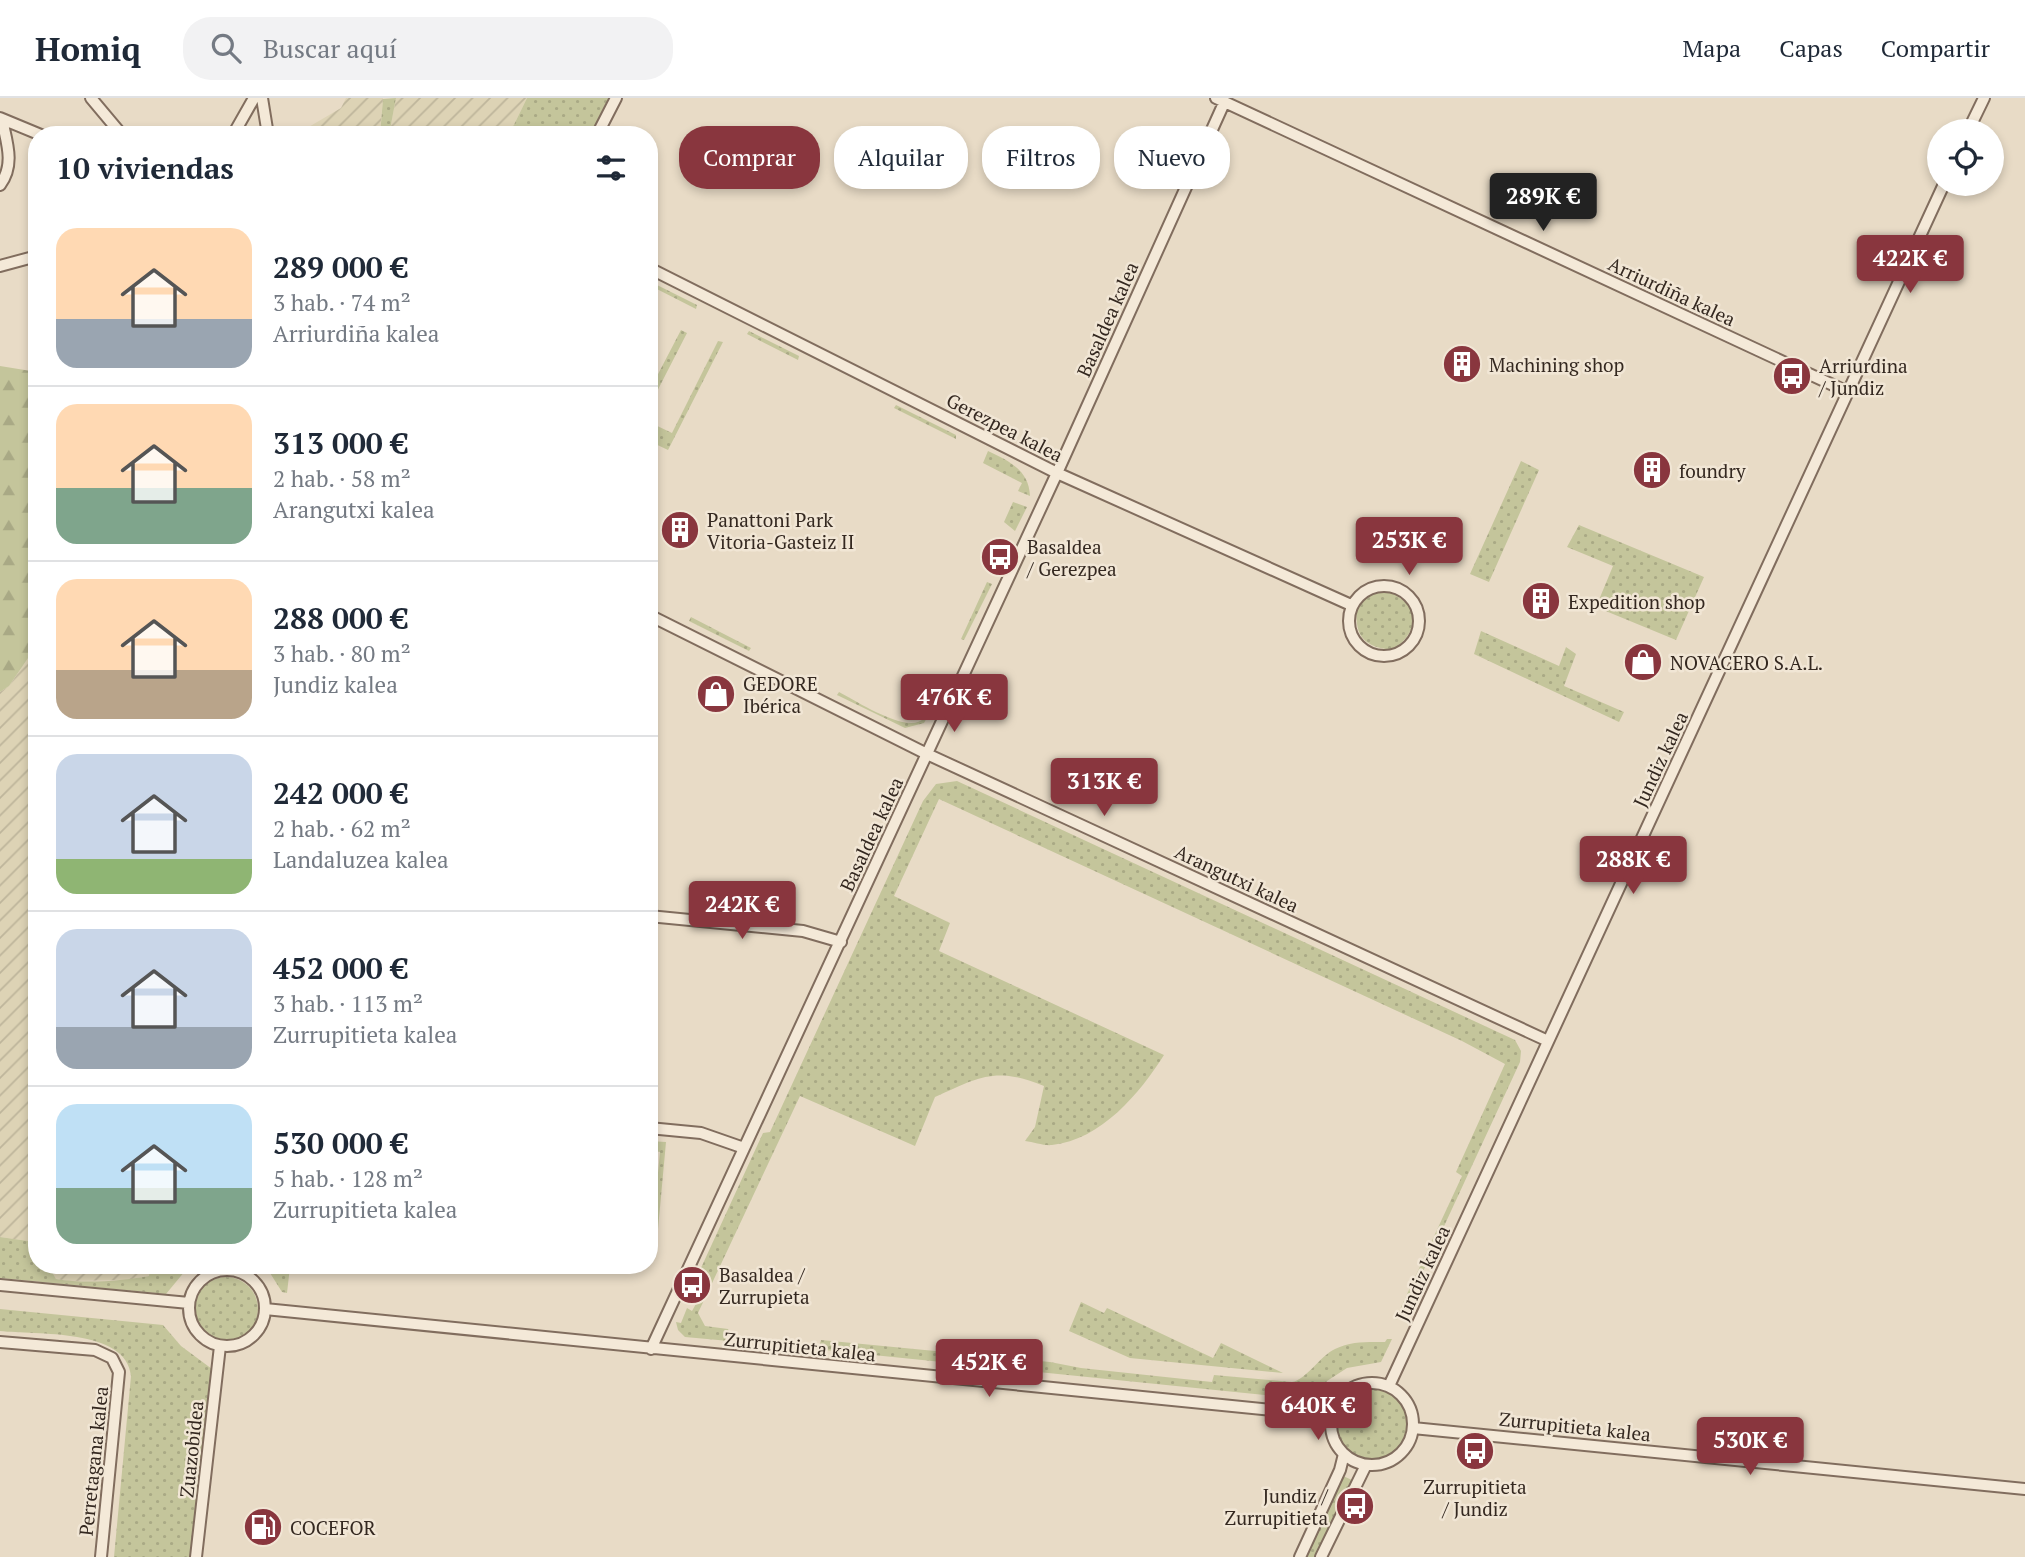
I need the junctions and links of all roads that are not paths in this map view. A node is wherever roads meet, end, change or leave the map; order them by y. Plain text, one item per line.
1 (91, 98) edge
2 (254, 98) edge
3 (262, 98) edge
4 (616, 98) edge
5 (1984, 98) edge
6 (1220, 101) edge
7 (1, 119) edge
8 (1974, 119) edge
9 (114, 126) edge
10 (238, 126) edge
11 (267, 126) edge
12 (602, 126) edge
13 (28, 130) edge
14 (0, 185) edge
15 (1938, 196) edge
16 (28, 258) edge
17 (0, 266) edge
18 (658, 273) edge
19 (1848, 392) junction
20 (1057, 473) junction
21 (1351, 606) junction
22 (658, 620) edge
23 (927, 754) junction
24 (658, 917) edge
25 (841, 942) junction
26 (1548, 1041) junction
27 (658, 1129) edge
28 (744, 1148) junction
29 (213, 1274) edge
30 (242, 1274) edge
31 (0, 1285) edge
32 (189, 1303) junction
33 (265, 1309) junction
34 (0, 1342) edge
35 (220, 1346) junction
36 (651, 1349) junction
37 (1389, 1386) junction
38 (1331, 1416) junction
39 (1413, 1428) junction
40 (1344, 1454) junction
41 (1366, 1465) junction
42 (2025, 1489) edge
43 (101, 1557) edge
44 (196, 1557) edge
45 (1300, 1557) edge
46 (1321, 1557) edge

1 - 9 street
2 - 10 street
3 - 11 street
4 - 12 street
5 - 8 street
6 - 19 street, Arriurdiña kalea
6 - 20 street, Basaldea kalea
7 - 13 street
7 - 14 street
15 - 19 street, Jundiz kalea
16 - 17 street
18 - 20 street, Gerezpea kalea
19 - 26 street, Jundiz kalea
20 - 21 street, Gerezpea kalea
20 - 23 street, Basaldea kalea
21 - 21 street
22 - 23 street, Arangutxi kalea
23 - 25 street, Basaldea kalea
23 - 26 street, Arangutxi kalea
24 - 25 street
25 - 28 street, Basaldea kalea
26 - 37 street, Jundiz kalea
27 - 28 street
28 - 36 street, Basaldea kalea
29 - 32 street
30 - 33 street
31 - 32 street
32 - 35 street
33 - 35 street
33 - 36 street, Zurrupitieta kalea
34 - 43 street, Perretagana kalea
35 - 44 street, Zuazobidea
36 - 38 street, Zurrupitieta kalea
37 - 38 street
37 - 39 street
38 - 40 street
39 - 41 street
39 - 42 street, Zurrupitieta kalea
40 - 41 street
40 - 45 street
41 - 46 street

